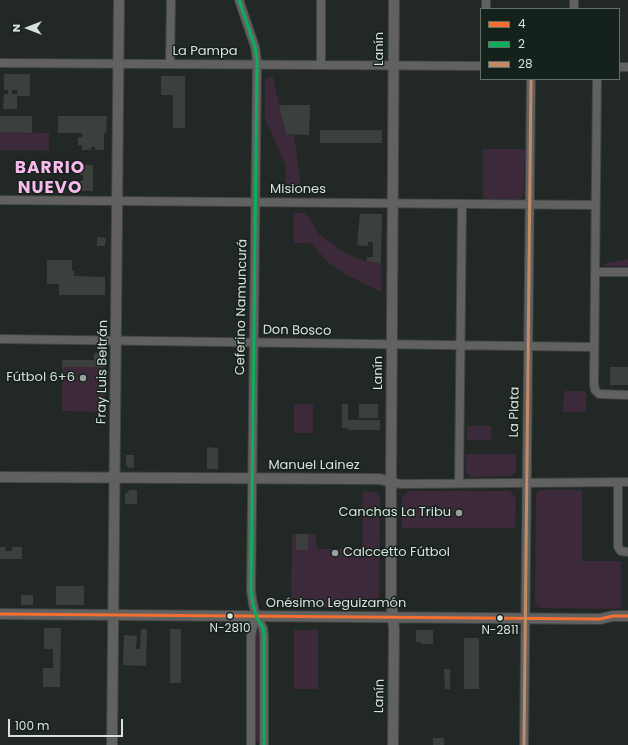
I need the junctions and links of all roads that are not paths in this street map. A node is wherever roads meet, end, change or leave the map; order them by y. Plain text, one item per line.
1 (119, 0) edge
2 (171, 0) edge
3 (240, 0) edge
4 (321, 0) edge
5 (394, 0) edge
6 (0, 63) edge
7 (118, 64) junction
8 (170, 64) junction
9 (257, 65) junction
10 (321, 65) junction
11 (393, 66) junction
12 (480, 66) edge
13 (531, 80) edge
14 (597, 80) edge
15 (0, 200) edge
16 (117, 201) junction
17 (256, 202) junction
18 (393, 203) junction
19 (462, 204) junction
20 (530, 204) junction
21 (595, 205) junction
22 (595, 272) junction
23 (628, 272) edge
24 (0, 339) edge
25 (116, 341) junction
26 (254, 342) junction
27 (392, 344) junction
28 (461, 345) junction
29 (528, 346) junction
30 (594, 347) junction
31 (628, 395) edge
32 (0, 477) edge
33 (114, 478) junction
34 (253, 479) junction
35 (391, 482) junction
36 (527, 482) junction
37 (618, 482) junction
38 (628, 482) edge
39 (459, 483) junction
40 (628, 552) edge
41 (0, 614) edge
42 (114, 615) junction
43 (256, 616) junction
44 (628, 616) edge
45 (393, 617) junction
46 (524, 618) junction
47 (600, 619) junction
48 (628, 622) edge
49 (112, 745) edge
50 (251, 745) edge
51 (264, 745) edge
52 (393, 745) edge
53 (524, 745) edge

1 - 7 street, Fray Luis Beltrán
2 - 8 street
3 - 9 street, Ceferino Namuncurá
4 - 10 street
5 - 11 street, Lanín
6 - 7 street, La Pampa
7 - 8 street, La Pampa
7 - 16 street, Fray Luis Beltrán
8 - 9 street, La Pampa
9 - 10 street, La Pampa
9 - 17 street, Ceferino Namuncurá
10 - 11 street, La Pampa
11 - 12 street, La Pampa
11 - 18 street, Lanín
13 - 20 street, La Plata
14 - 21 street
15 - 16 street, Misiones
16 - 17 street, Misiones
16 - 25 street, Fray Luis Beltrán
17 - 18 street, Misiones
17 - 26 street, Ceferino Namuncurá
18 - 19 street, Misiones
18 - 27 street, Lanín
19 - 20 street, Misiones
19 - 28 street
20 - 21 street, Misiones
20 - 29 street, La Plata
21 - 22 street
22 - 23 street
22 - 30 street
24 - 25 street, Don Bosco
25 - 26 street, Don Bosco
25 - 33 street, Fray Luis Beltrán
26 - 27 street, Don Bosco
26 - 34 street, Ceferino Namuncurá
27 - 28 street, Don Bosco
27 - 35 street, Lanín
28 - 29 street, Don Bosco
28 - 39 street
29 - 30 street, Don Bosco
29 - 36 street, La Plata
30 - 31 street
32 - 33 street, Manuel Lainez
33 - 34 street, Manuel Lainez
33 - 42 street, Fray Luis Beltrán
34 - 35 street, Manuel Lainez
34 - 43 street, Ceferino Namuncurá
35 - 39 street, Manuel Lainez
35 - 45 street, Lanín
36 - 37 street, Manuel Lainez
36 - 39 street, Manuel Lainez
36 - 46 street, La Plata
37 - 38 street, Manuel Lainez
37 - 40 street
41 - 42 street, Onésimo Leguizamón
42 - 43 street, Onésimo Leguizamón
42 - 49 street, Fray Luis Beltrán
43 - 45 street, Onésimo Leguizamón
43 - 50 street, Ceferino Namuncurá
43 - 51 street, Ceferino Namuncurá
44 - 47 street, Onésimo Leguizamón
45 - 46 street, Onésimo Leguizamón
45 - 52 street, Lanín
46 - 47 street, Onésimo Leguizamón
46 - 53 street, La Plata
47 - 48 street, Onésimo Leguizamón

